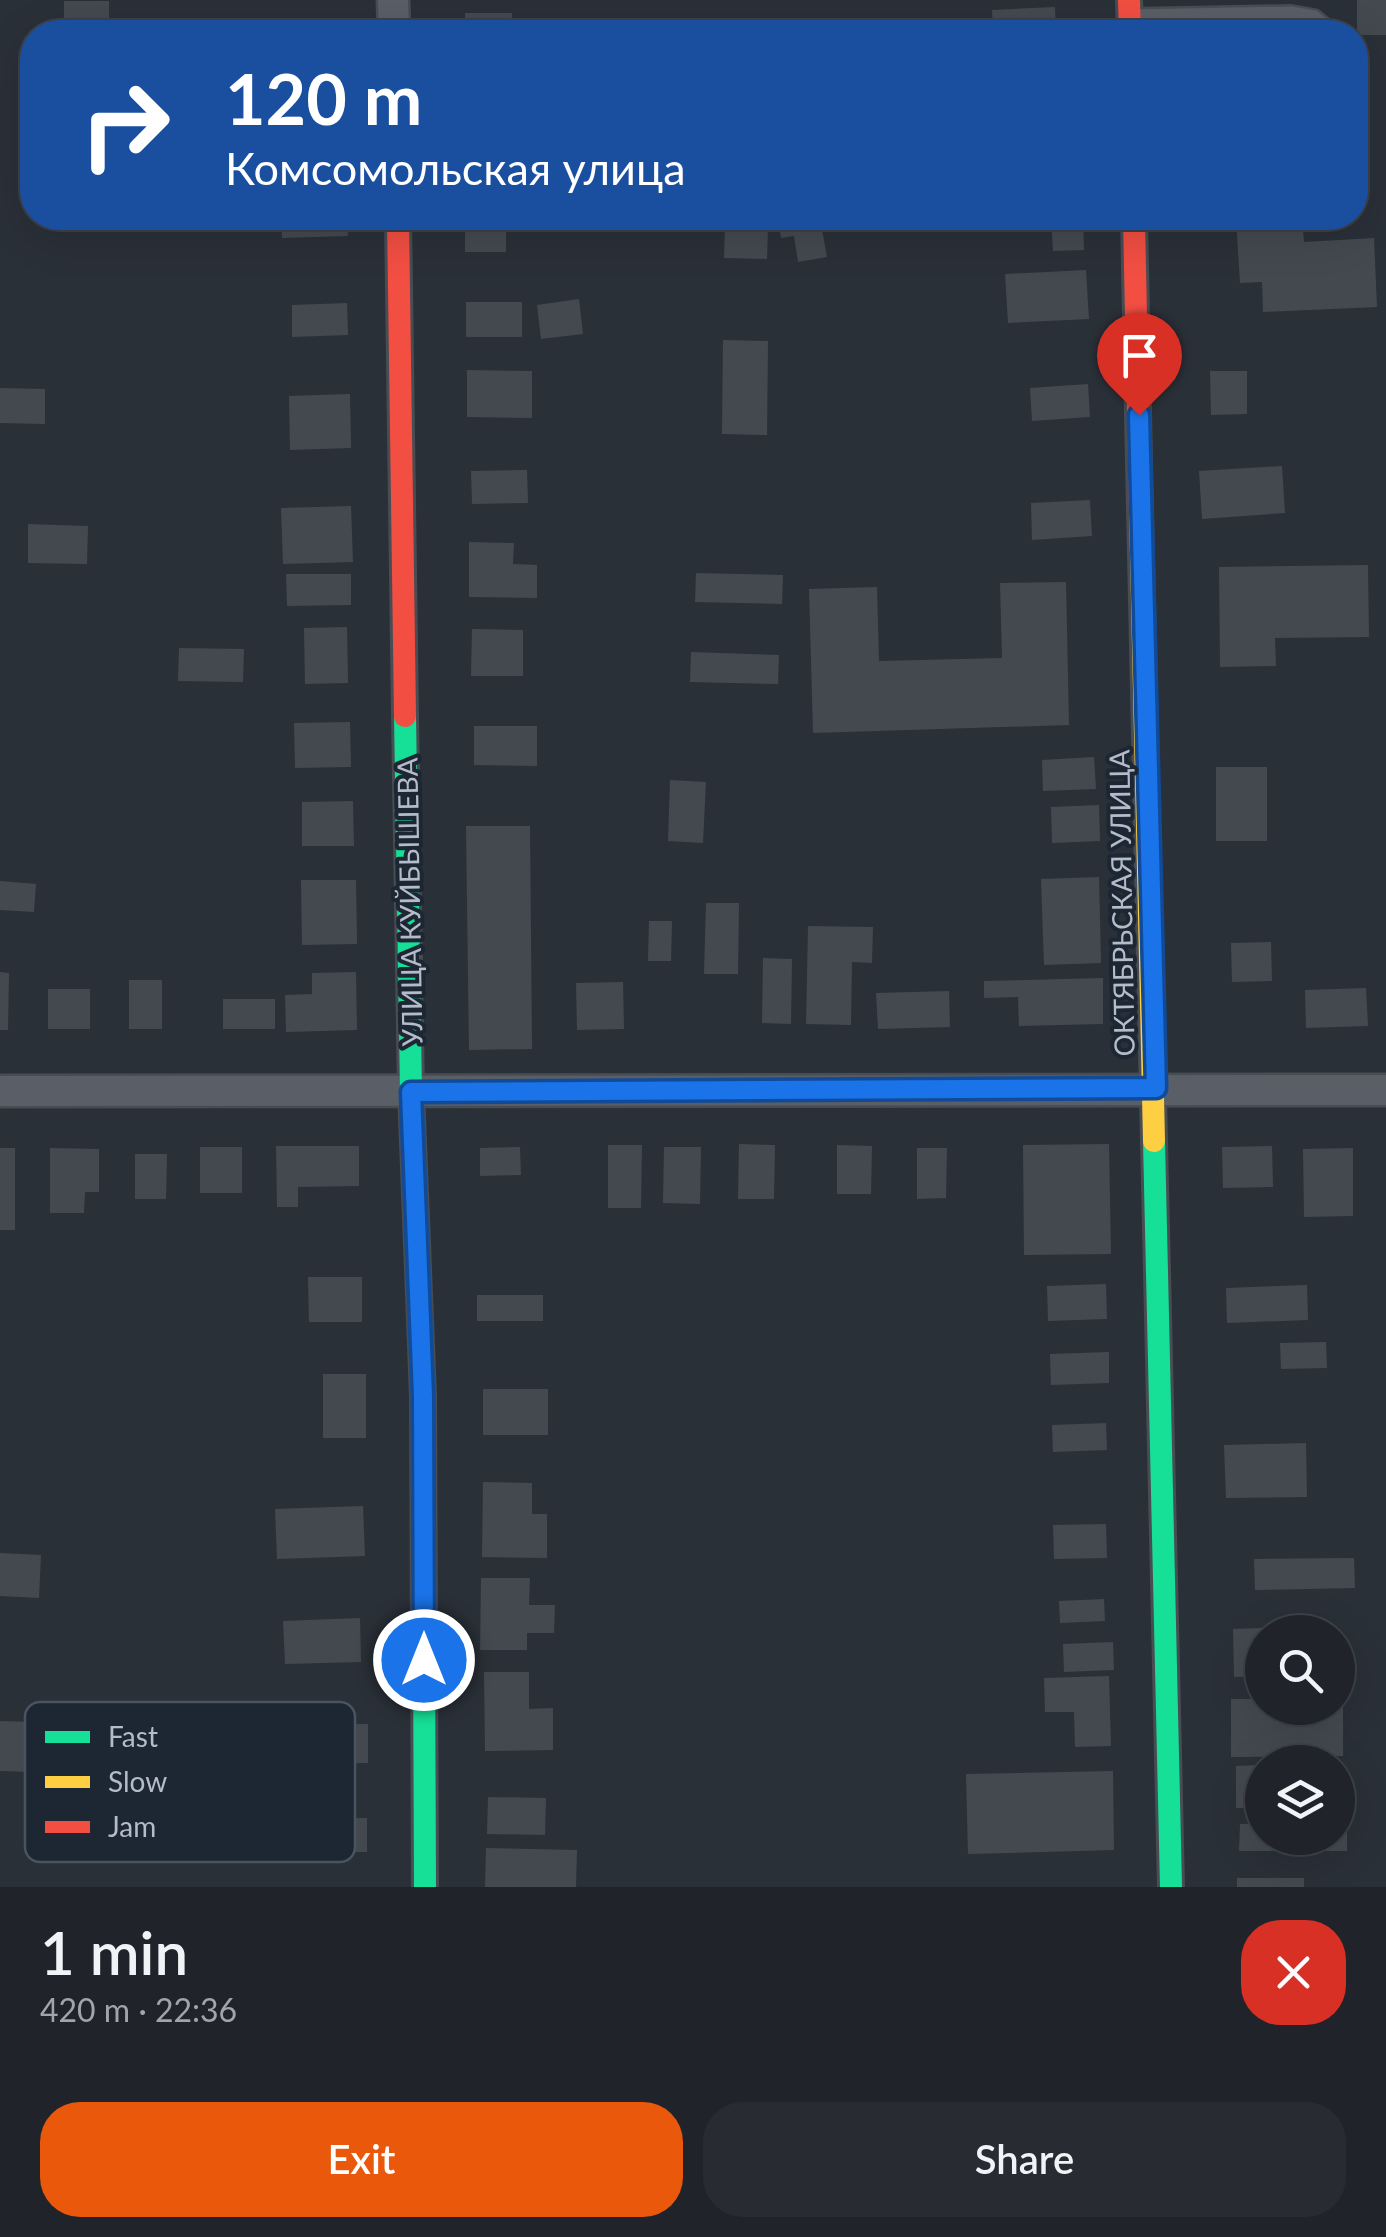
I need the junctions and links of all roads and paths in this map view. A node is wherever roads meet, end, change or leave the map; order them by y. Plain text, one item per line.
1 (1129, 16) edge
2 (1316, 20) edge
3 (398, 230) edge
4 (1134, 230) edge
5 (1156, 1088) junction
6 (1386, 1090) edge
7 (0, 1091) edge
8 (411, 1092) junction
9 (425, 1887) edge
10 (1171, 1887) edge

1 - 2 lane
3 - 8 street, УЛИЦА КУЙБЫШЕВА
4 - 5 street, ОКТЯБРЬСКАЯ УЛИЦА
5 - 6 street
5 - 8 street
5 - 10 street, ОКТЯБРЬСКАЯ УЛИЦА
7 - 8 street
8 - 9 street, УЛИЦА КУЙБЫШЕВА

